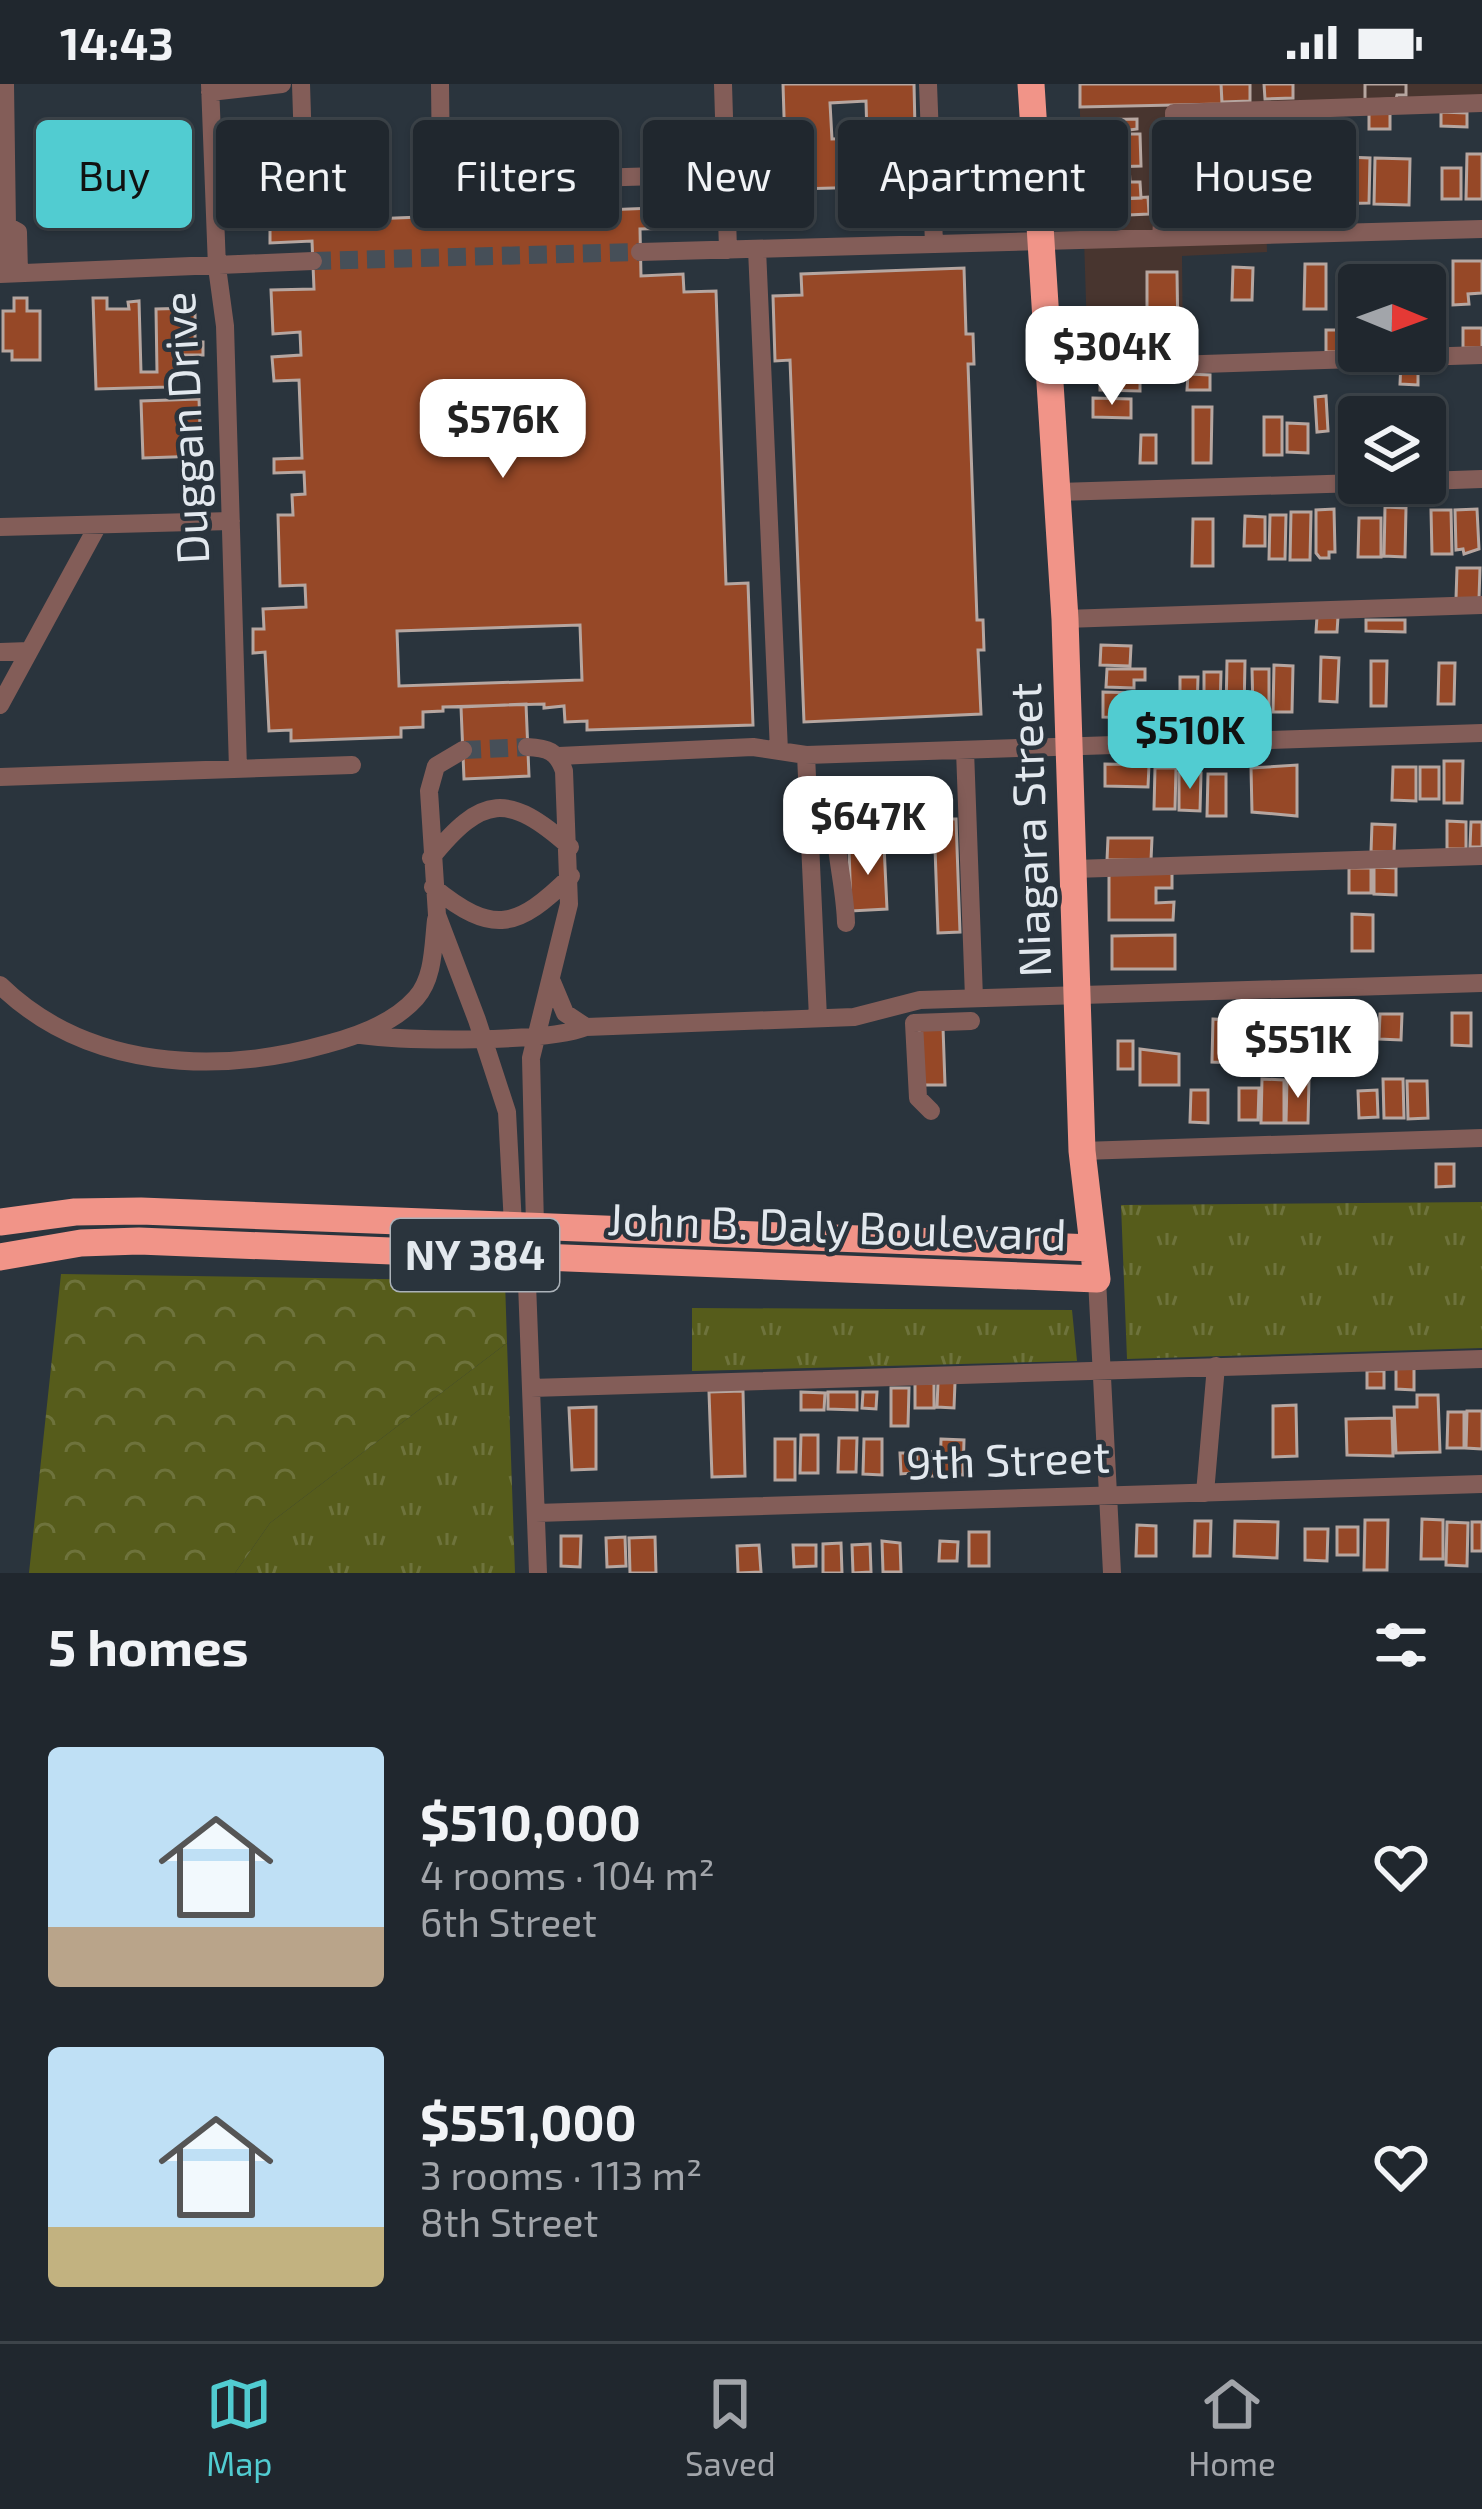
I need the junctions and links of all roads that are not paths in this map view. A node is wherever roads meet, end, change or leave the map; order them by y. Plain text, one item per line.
1 (5, 84) edge
2 (282, 84) edge
3 (301, 84) edge
4 (440, 84) edge
5 (723, 84) edge
6 (928, 84) edge
7 (1030, 84) edge
8 (210, 88) edge
9 (1482, 103) edge
10 (1254, 112) junction
11 (302, 120) edge
12 (724, 120) edge
13 (1254, 120) edge
14 (643, 176) edge
15 (727, 228) edge
16 (1482, 229) edge
17 (1161, 238) junction
18 (1038, 241) junction
19 (934, 244) junction
20 (757, 249) junction
21 (728, 250) junction
22 (640, 252) tunnel mouth
23 (313, 261) tunnel mouth
24 (217, 267) junction
25 (8, 273) edge
26 (1482, 355) edge
27 (1049, 369) junction
28 (1482, 479) edge
29 (1446, 480) edge
30 (1338, 484) edge
31 (1058, 492) junction
32 (231, 521) junction
33 (98, 525) junction
34 (0, 527) edge
35 (1482, 605) edge
36 (1065, 619) junction
37 (29, 651) junction
38 (0, 652) edge
39 (0, 705) edge
40 (1482, 733) edge
41 (1070, 746) junction
42 (527, 747) tunnel mouth
43 (463, 750) dead end
44 (965, 750) junction
45 (779, 751) junction
46 (559, 755) junction
47 (806, 755) junction
48 (352, 765) dead end
49 (238, 769) junction
50 (0, 777) edge
51 (915, 785) dead end
52 (570, 847) junction
53 (1482, 856) edge
54 (431, 858) junction
55 (1074, 868) junction
56 (571, 876) junction
57 (433, 886) junction
58 (437, 915) junction
59 (846, 923) dead end
60 (552, 982) junction
61 (1482, 983) edge
62 (0, 985) edge
63 (1077, 994) junction
64 (974, 998) junction
65 (818, 1018) junction
66 (971, 1021) dead end
67 (586, 1027) junction
68 (361, 1035) junction
69 (535, 1035) junction
70 (483, 1037) junction
71 (931, 1111) dead end
72 (1482, 1138) edge
73 (1082, 1150) junction
74 (0, 1222) edge
75 (524, 1226) junction
76 (1093, 1248) junction
77 (0, 1257) edge
78 (526, 1257) junction
79 (1097, 1280) junction
80 (1482, 1360) edge
81 (1216, 1366) junction
82 (1104, 1370) junction
83 (531, 1388) junction
84 (1482, 1484) edge
85 (1205, 1492) junction
86 (1109, 1496) junction
87 (536, 1513) junction
88 (538, 1573) edge
89 (1112, 1573) edge

1 - 25 street
2 - 8 street
3 - 11 street
4 - 14 street
5 - 12 street
6 - 19 street
7 - 18 highway, Niagara Street
8 - 24 street, Duggan Drive
9 - 10 street
10 - 13 street
10 - 17 street
15 - 21 street
16 - 17 street
17 - 18 street
18 - 19 street
18 - 27 highway, Niagara Street
19 - 20 street
20 - 21 street
20 - 45 street
21 - 22 street
23 - 24 street
24 - 25 street
24 - 32 street, Duggan Drive
26 - 27 street
27 - 31 highway, Niagara Street
28 - 29 street
30 - 31 street
31 - 36 highway, Niagara Street
32 - 33 street
32 - 49 street, Duggan Drive
33 - 34 street
33 - 37 street
35 - 36 street
36 - 41 highway, Niagara Street
37 - 38 street
37 - 39 street
40 - 41 street
41 - 44 street
41 - 55 highway, Niagara Street
42 - 46 street
43 - 54 street
44 - 47 street
44 - 64 street
45 - 46 street
45 - 47 street
46 - 52 street
47 - 65 street
48 - 49 street
49 - 50 street
51 - 59 street
52 - 54 street
52 - 56 street
53 - 55 street
54 - 57 street
55 - 63 highway, Niagara Street
56 - 57 street
56 - 60 street
57 - 58 street
58 - 68 street
58 - 70 street
60 - 67 street
60 - 69 street
61 - 63 street
62 - 68 street
63 - 64 street
63 - 73 highway, Niagara Street
64 - 65 street
65 - 67 street
66 - 71 street
67 - 69 street
68 - 70 street
69 - 70 street
69 - 75 street
70 - 75 street
72 - 73 street
73 - 76 highway, Niagara Street
74 - 75 highway, John B. Daly Boulevard / NY 384
75 - 76 highway, John B. Daly Boulevard / NY 384
75 - 78 street
76 - 79 highway, Niagara Street
77 - 78 highway, John B. Daly Boulevard / NY 384
78 - 79 highway, John B. Daly Boulevard / NY 384
78 - 83 street
79 - 82 street, Niagara Street
80 - 81 street
81 - 82 street
81 - 85 street
82 - 83 street
82 - 86 street, Niagara Street
83 - 87 street
84 - 85 street, 9th Street
85 - 86 street, 9th Street
86 - 87 street, 9th Street
86 - 89 street, Niagara Street
87 - 88 street

